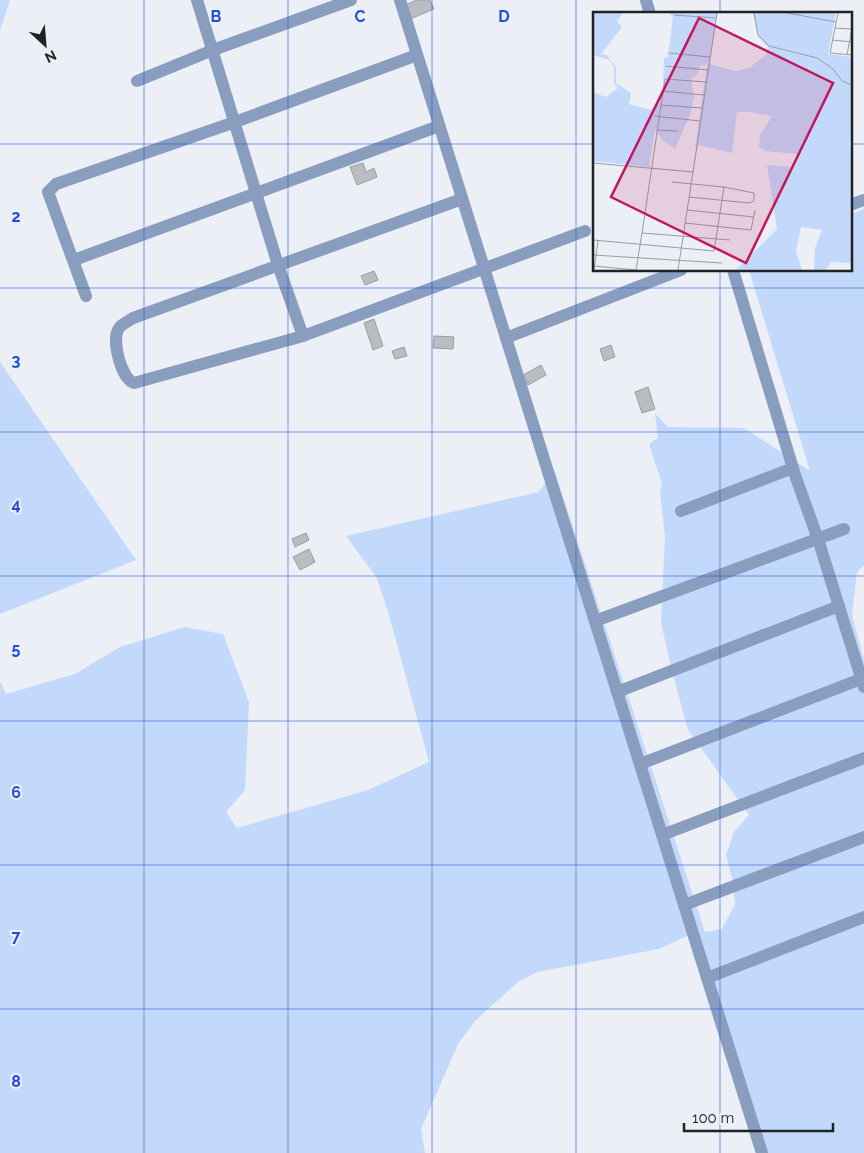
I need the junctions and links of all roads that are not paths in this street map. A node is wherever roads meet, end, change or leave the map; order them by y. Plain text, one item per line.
1 (196, 0) edge
2 (351, 0) edge
3 (400, 0) edge
4 (213, 50) junction
5 (417, 54) junction
6 (137, 81) dead end
7 (235, 122) junction
8 (439, 126) junction
9 (256, 194) junction
10 (462, 199) junction
11 (864, 200) edge
12 (852, 204) edge
13 (585, 230) dead end
14 (74, 260) junction
15 (278, 265) junction
16 (483, 268) junction
17 (678, 271) edge
18 (733, 271) edge
19 (86, 296) dead end
20 (303, 336) junction
21 (506, 338) junction
22 (792, 468) junction
23 (681, 510) dead end
24 (844, 529) dead end
25 (818, 539) junction
26 (839, 606) junction
27 (594, 621) junction
28 (863, 683) edge
29 (617, 692) junction
30 (864, 758) edge
31 (640, 764) junction
32 (662, 835) junction
33 (864, 837) edge
34 (684, 905) junction
35 (864, 917) edge
36 (707, 978) junction
37 (762, 1153) edge

1 - 4 street
2 - 4 street
3 - 5 street
4 - 6 street
4 - 7 street
5 - 7 street
5 - 8 street
7 - 9 street
7 - 14 street
8 - 9 street
8 - 10 street
9 - 14 street
9 - 15 street
10 - 15 street
10 - 16 street
11 - 12 street
13 - 16 street
14 - 19 street
15 - 20 street
15 - 20 street
16 - 20 street
16 - 21 street
17 - 21 street
18 - 22 street
21 - 27 street
22 - 23 street
22 - 25 street
24 - 25 street
25 - 26 street
25 - 27 street
26 - 28 street
26 - 29 street
27 - 29 street
28 - 31 street
29 - 31 street
30 - 32 street
31 - 32 street
32 - 34 street
33 - 34 street
34 - 36 street
35 - 36 street
36 - 37 street

